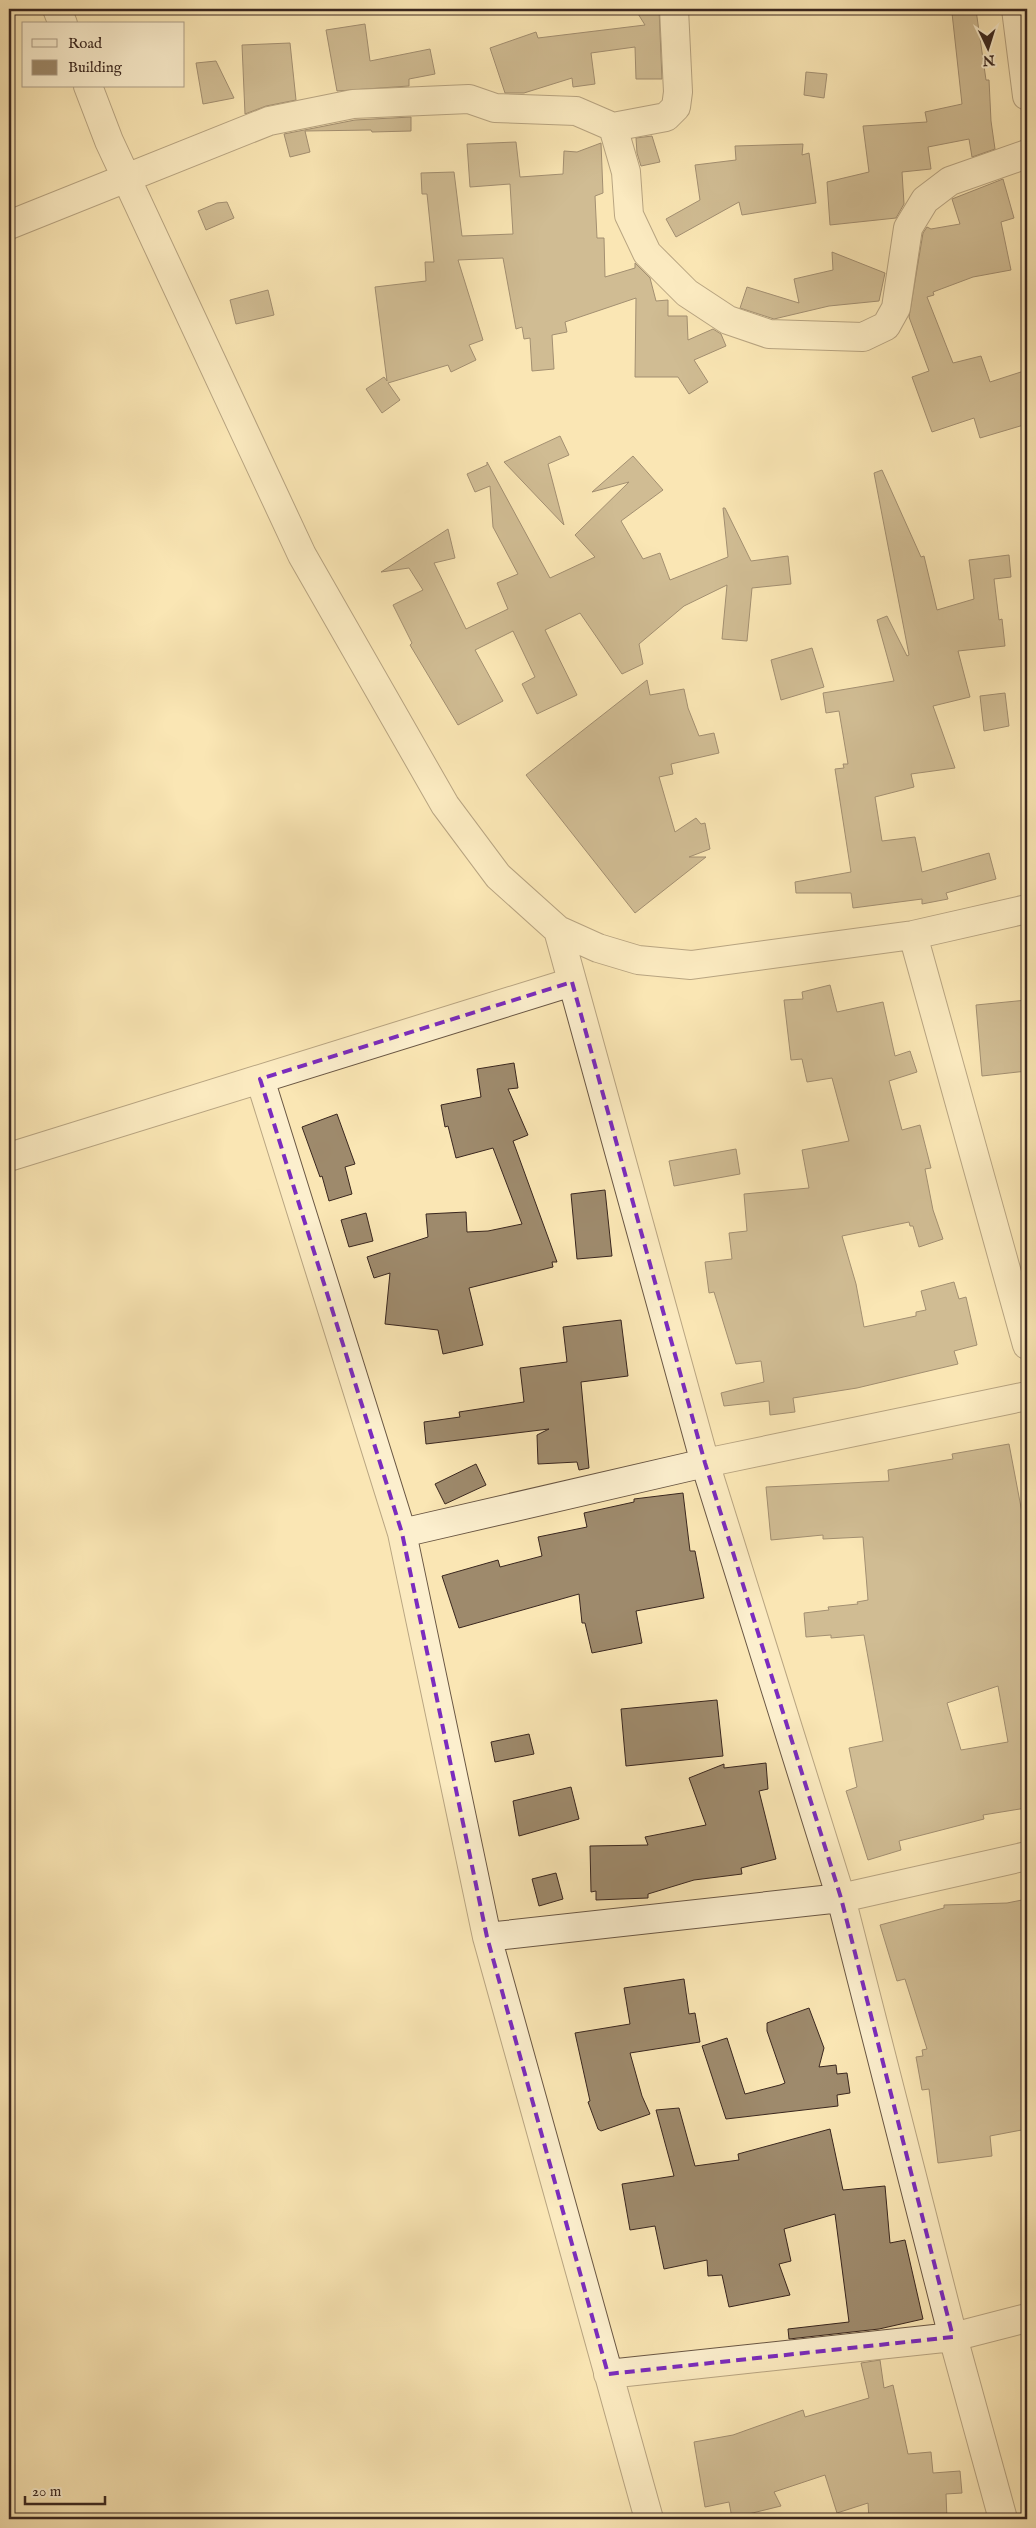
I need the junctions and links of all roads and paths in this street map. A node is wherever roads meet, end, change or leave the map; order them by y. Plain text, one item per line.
1 (57, 9) edge
2 (674, 9) edge
3 (1016, 9) edge
4 (62, 22) edge
5 (1024, 65) edge
6 (89, 88) edge
7 (1027, 96) edge
8 (613, 127) junction
9 (1027, 154) edge
10 (126, 176) junction
11 (9, 225) edge
12 (1027, 909) edge
13 (558, 930) junction
14 (913, 935) junction
15 (572, 982) junction
16 (260, 1079) junction
17 (9, 1157) edge
18 (1027, 1345) edge
19 (1027, 1396) edge
20 (705, 1463) junction
21 (402, 1533) junction
22 (1027, 1856) edge
23 (841, 1898) junction
24 (487, 1937) junction
25 (1027, 2318) edge
26 (953, 2337) junction
27 (608, 2374) junction
28 (649, 2519) edge
29 (1003, 2519) edge

1 - 4 street
2 - 8 street
3 - 5 street
5 - 7 street
6 - 10 street
8 - 9 street
8 - 10 street
10 - 11 street
10 - 13 street
12 - 14 street
13 - 14 street
13 - 15 street
14 - 18 street
15 - 16 street
15 - 20 street
16 - 17 street
16 - 21 street
19 - 20 street
20 - 21 street
20 - 23 street
21 - 24 street
22 - 23 street
23 - 24 street
23 - 26 street
24 - 27 street
25 - 26 street
26 - 27 street
26 - 29 street
27 - 28 street

